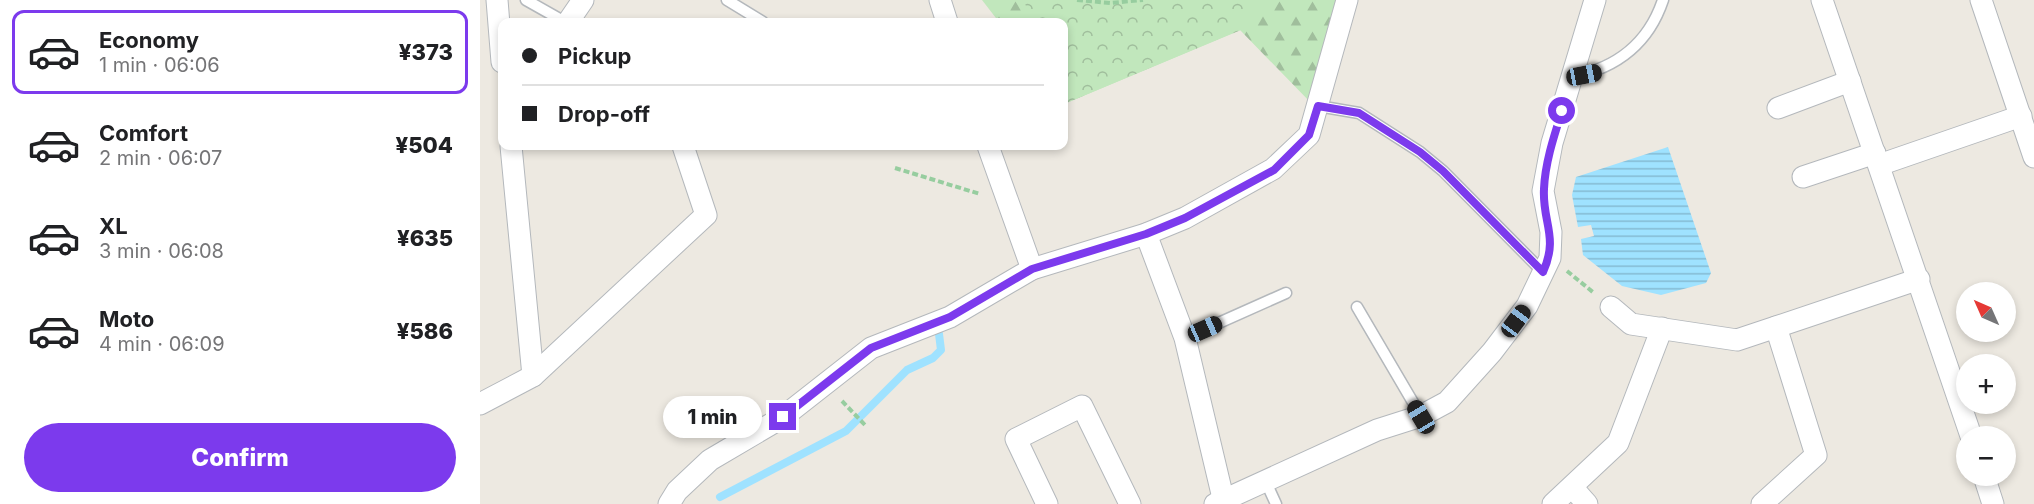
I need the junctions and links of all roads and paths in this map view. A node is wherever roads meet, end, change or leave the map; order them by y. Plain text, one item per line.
1 (497, 0) edge
2 (526, 0) edge
3 (583, 0) edge
4 (727, 0) edge
5 (940, 0) edge
6 (1077, 0) edge
7 (1138, 0) edge
8 (1143, 0) edge
9 (1347, 0) edge
10 (1595, 0) edge
11 (1663, 0) edge
12 (1822, 0) edge
13 (1981, 0) edge
14 (559, 18) edge
15 (569, 18) edge
16 (756, 18) edge
17 (946, 18) edge
18 (494, 33) edge
19 (498, 48) edge
20 (1572, 77) junction
21 (1850, 81) junction
22 (1318, 106) junction
23 (1778, 108) dead end
24 (2021, 116) junction
25 (511, 150) edge
26 (684, 150) edge
27 (989, 150) edge
28 (2034, 157) edge
29 (1877, 159) junction
30 (895, 168) dead end
31 (1803, 177) dead end
32 (1007, 201) junction
33 (1146, 234) junction
34 (1546, 265) junction
35 (1032, 269) junction
36 (1919, 279) junction
37 (1286, 293) dead end
38 (1357, 307) dead end
39 (1611, 307) joint
40 (1776, 327) junction
41 (1662, 328) junction
42 (1185, 338) junction
43 (533, 376) junction
44 (825, 383) junction
45 (480, 404) edge
46 (1421, 417) junction
47 (865, 425) dead end
48 (1968, 426) edge
49 (1265, 480) junction
50 (1987, 486) edge
51 (1572, 487) junction
52 (1219, 501) edge
53 (669, 504) edge
54 (1047, 504) edge
55 (1130, 504) edge
56 (1276, 504) edge
57 (1553, 504) edge
58 (1587, 504) edge
59 (1762, 504) edge
60 (1993, 504) edge

1 - 18 street
2 - 14 lane
3 - 15 street
4 - 16 lane
5 - 17 street
6 - 7 path
7 - 8 path
9 - 22 street
10 - 20 street
11 - 20 lane
12 - 21 street
13 - 24 street
18 - 19 street
20 - 34 street
21 - 23 street
21 - 29 street
22 - 33 street
22 - 34 lane
24 - 28 street
24 - 29 street
25 - 43 street
26 - 43 street
27 - 32 street
29 - 31 street
29 - 36 street
30 - 32 path
32 - 35 street
33 - 35 street
33 - 42 street
34 - 39 path
34 - 46 street
35 - 44 street
36 - 40 street
36 - 48 street
37 - 42 lane
38 - 46 lane
39 - 41 street
40 - 41 street
40 - 59 street
41 - 51 street
42 - 52 street
43 - 45 street
44 - 47 path
44 - 53 street
46 - 49 street
49 - 52 street
49 - 56 lane
50 - 60 street
51 - 57 street
51 - 58 street
54 - 55 street

